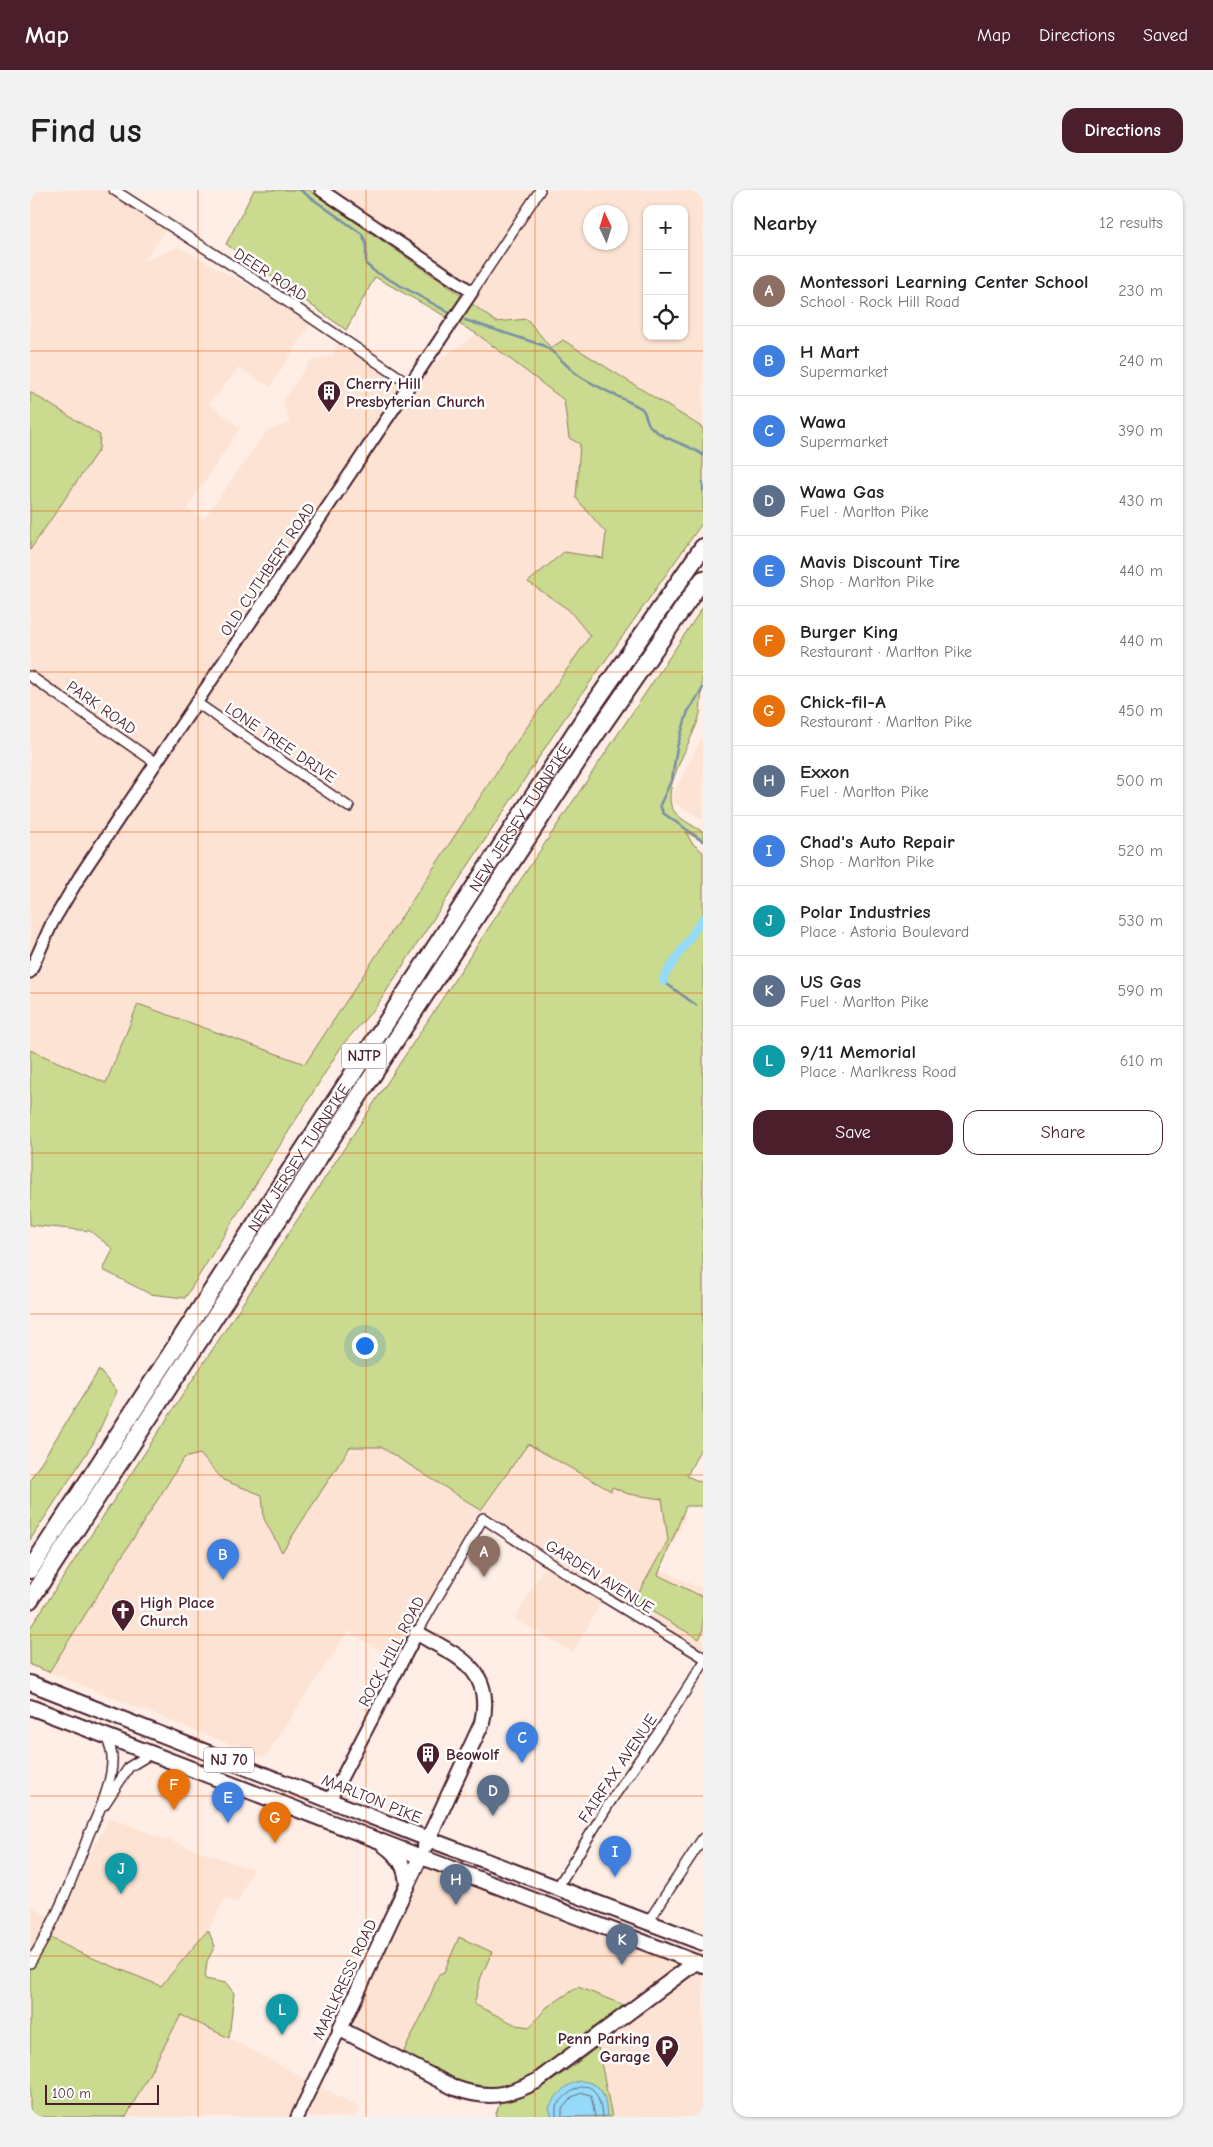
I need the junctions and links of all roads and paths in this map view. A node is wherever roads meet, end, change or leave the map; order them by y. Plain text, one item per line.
1 (114, 190) edge
2 (321, 190) edge
3 (540, 190) edge
4 (472, 292) junction
5 (411, 385) junction
6 (703, 546) edge
7 (703, 579) edge
8 (30, 676) edge
9 (196, 703) junction
10 (156, 763) junction
11 (349, 807) dead end
12 (30, 972) edge
13 (483, 1518) joint
14 (30, 1570) edge
15 (30, 1600) edge
16 (417, 1633) junction
17 (703, 1657) edge
18 (703, 1664) edge
19 (30, 1683) edge
20 (30, 1707) edge
21 (106, 1736) junction
22 (152, 1753) junction
23 (330, 1800) junction
24 (97, 1815) junction
25 (375, 1838) junction
26 (703, 1838) edge
27 (428, 1839) junction
28 (421, 1855) junction
29 (407, 1885) junction
30 (557, 1888) junction
31 (648, 1922) junction
32 (703, 1934) edge
33 (680, 1935) junction
34 (703, 1943) edge
35 (701, 1962) edge
36 (30, 1963) edge
37 (340, 2029) junction
38 (297, 2117) edge

1 - 5 street, DEER ROAD
2 - 4 street
3 - 4 street, OLD CUTHBERT ROAD
4 - 5 street, OLD CUTHBERT ROAD
5 - 9 street, OLD CUTHBERT ROAD
6 - 14 highway, NEW JERSEY TURNPIKE / NJTP
7 - 15 highway, NEW JERSEY TURNPIKE / NJTP
8 - 10 street, PARK ROAD
9 - 10 street, OLD CUTHBERT ROAD
9 - 11 street, LONE TREE DRIVE
10 - 12 street, OLD CUTHBERT ROAD
13 - 16 street, ROCK HILL ROAD
13 - 17 street, GARDEN AVENUE
16 - 23 street, ROCK HILL ROAD
16 - 27 main road, MARLKRESS ROAD
18 - 30 street, FAIRFAX AVENUE
19 - 23 main road, MARLTON PIKE / NJ 70
20 - 21 main road, NJ 70
21 - 22 main road, NJ 70
21 - 24 street
22 - 24 street
22 - 25 main road, NJ 70
23 - 27 main road, MARLTON PIKE / NJ 70
24 - 36 street
25 - 28 main road, NJ 70
25 - 29 main road
26 - 31 street
27 - 28 main road, MARLKRESS ROAD
27 - 30 main road, MARLTON PIKE / NJ 70
28 - 29 main road, MARLKRESS ROAD
28 - 35 main road, NJ 70
29 - 37 main road, MARLKRESS ROAD
30 - 31 main road, MARLTON PIKE / NJ 70
31 - 33 main road, MARLTON PIKE / NJ 70
32 - 33 main road
33 - 34 main road, MARLTON PIKE / NJ 70
35 - 37 main road
37 - 38 street, MARLKRESS ROAD

